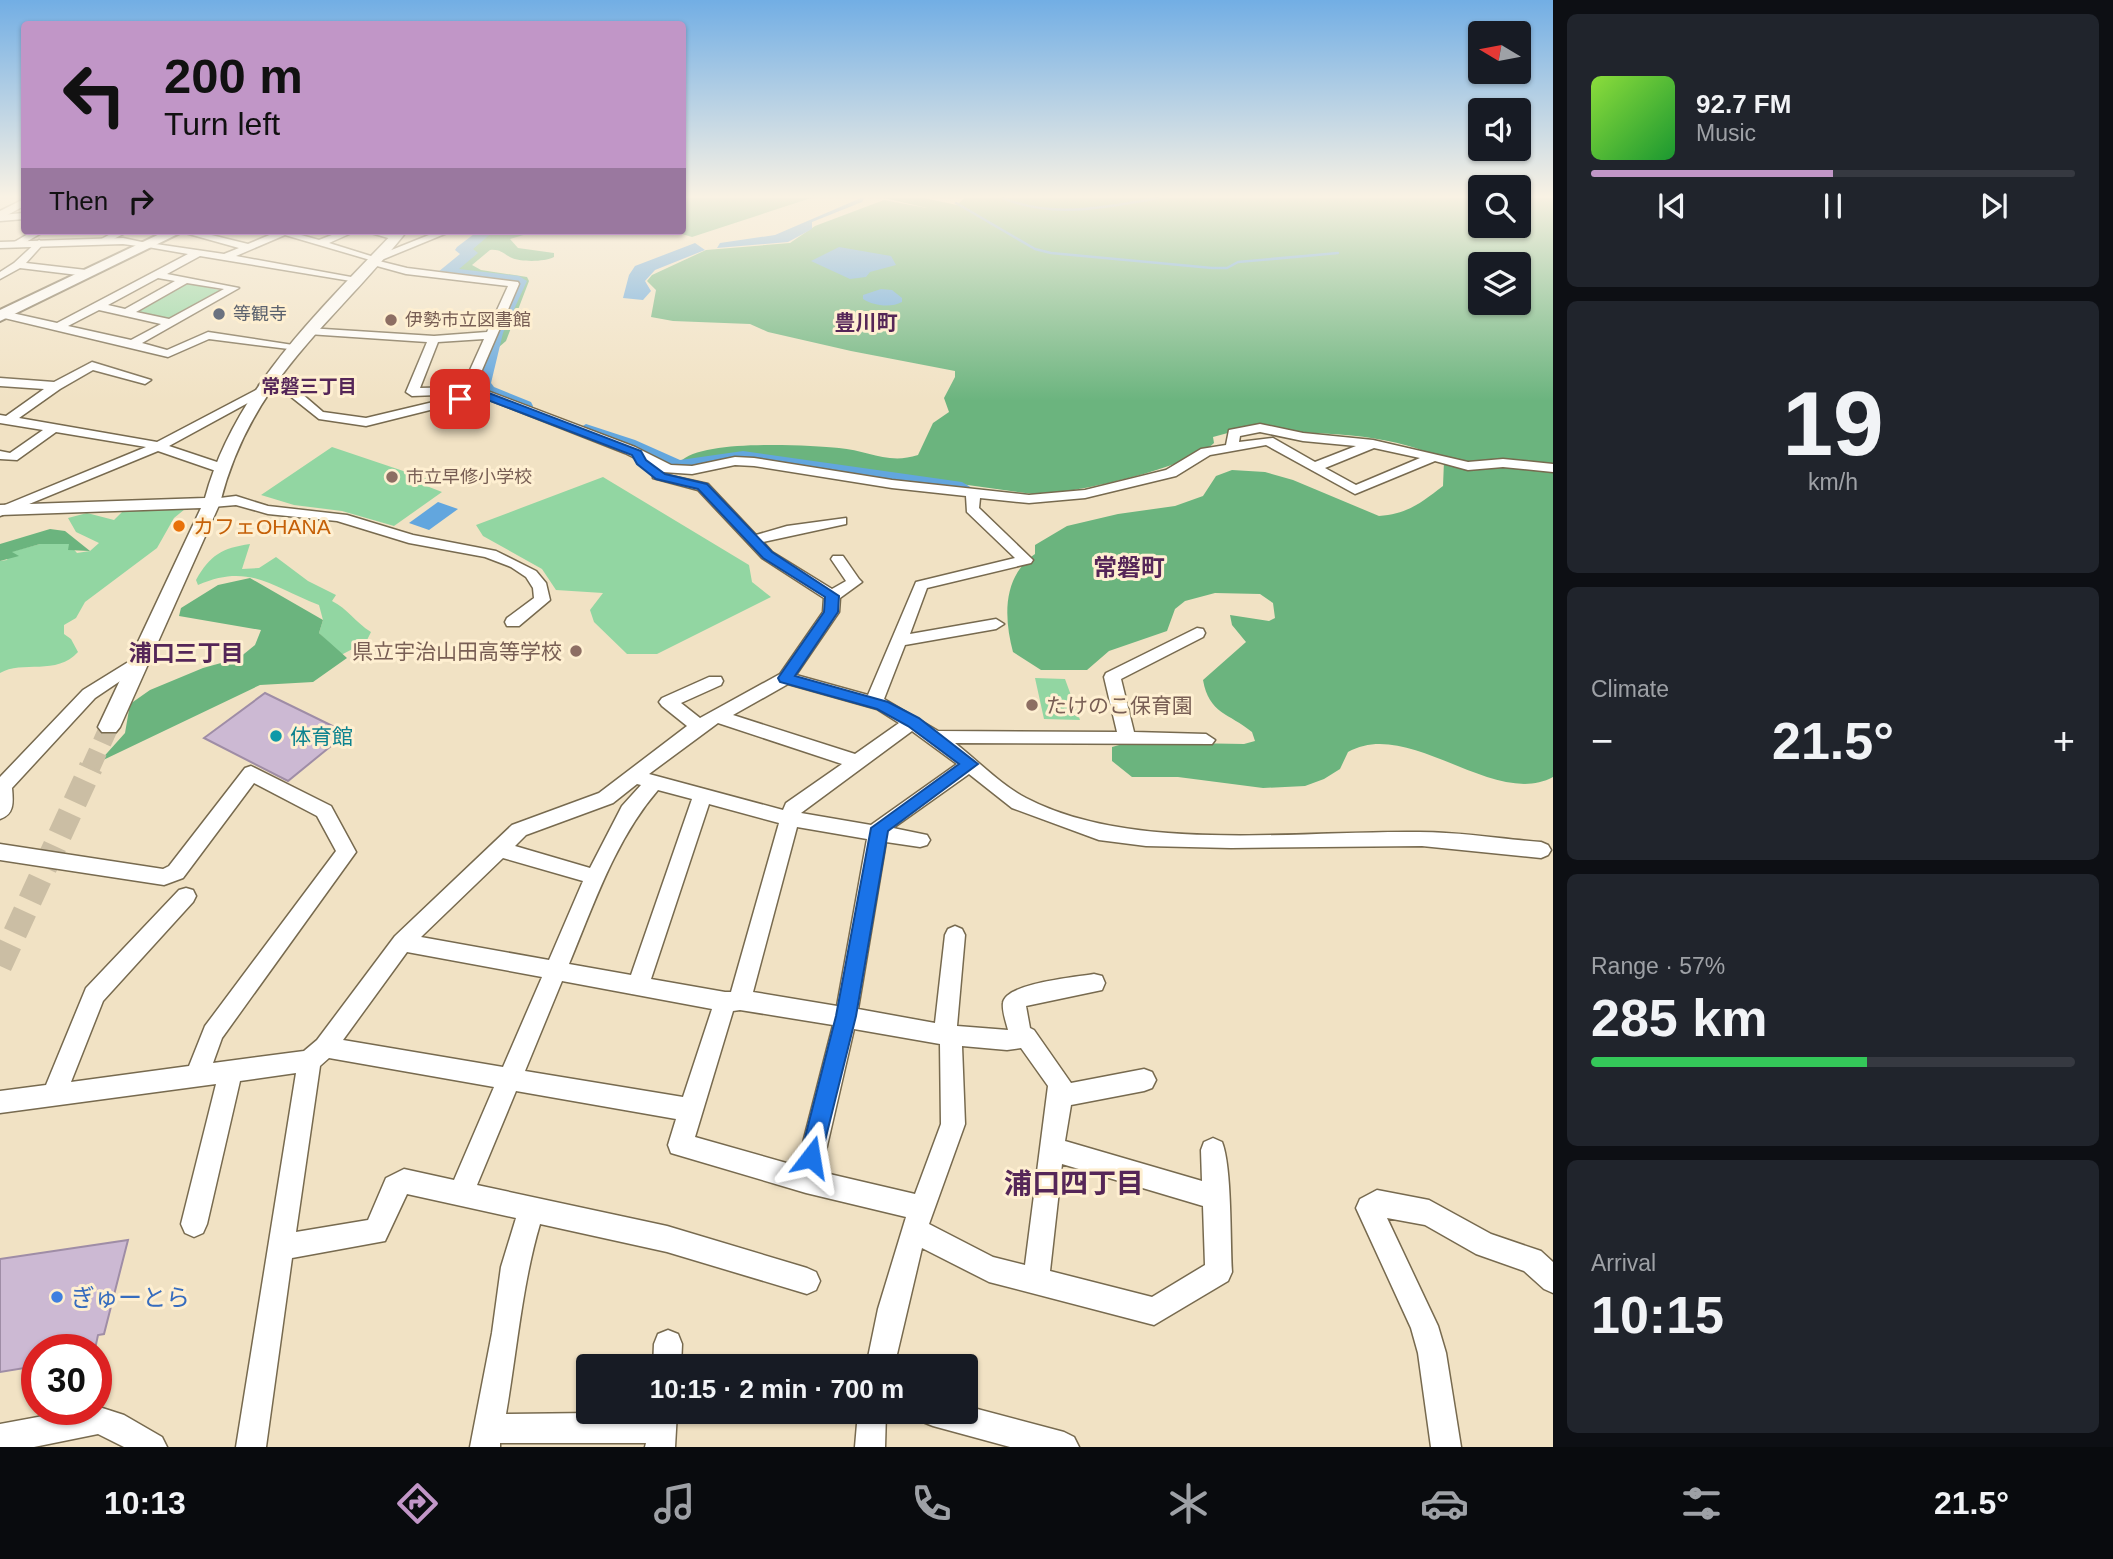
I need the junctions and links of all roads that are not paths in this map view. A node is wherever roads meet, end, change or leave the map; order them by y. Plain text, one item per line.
1 (16, 266) edge
2 (42, 266) edge
3 (101, 266) edge
4 (175, 266) edge
5 (271, 266) edge
6 (373, 266) edge
7 (388, 266) edge
8 (86, 273) junction
9 (157, 275) junction
10 (0, 276) edge
11 (358, 279) junction
12 (185, 280) junction
13 (98, 306) junction
14 (5, 311) edge
15 (126, 313) junction
16 (171, 323) junction
17 (60, 326) junction
18 (308, 331) junction
19 (489, 335) junction
20 (434, 339) junction
21 (132, 344) junction
22 (293, 348) junction
23 (145, 380) dead end
24 (0, 382) edge
25 (56, 386) junction
26 (262, 389) junction
27 (478, 392) junction
28 (4, 420) edge
29 (54, 428) junction
30 (1377, 443) junction
31 (158, 447) junction
32 (1232, 447) junction
33 (637, 453) junction
34 (0, 454) edge
35 (1434, 457) junction
36 (1315, 467) junction
37 (221, 468) junction
38 (1553, 468) edge
39 (973, 494) junction
40 (212, 503) junction
41 (2, 511) edge
42 (841, 521) dead end
43 (753, 540) junction
44 (838, 559) dead end
45 (832, 596) junction
46 (513, 622) dead end
47 (996, 624) dead end
48 (1197, 633) dead end
49 (899, 641) junction
50 (138, 661) junction
51 (786, 678) junction
52 (715, 681) dead end
53 (874, 702) junction
54 (716, 716) junction
55 (913, 722) junction
56 (699, 726) junction
57 (109, 727) tunnel mouth
58 (935, 737) junction
59 (1127, 738) junction
60 (1206, 740) dead end
61 (858, 762) junction
62 (970, 764) junction
63 (645, 779) junction
64 (703, 795) junction
65 (0, 812) edge
66 (788, 818) junction
67 (878, 832) junction
68 (920, 840) dead end
69 (499, 849) junction
70 (1541, 850) dead end
71 (0, 852) edge
72 (595, 877) junction
73 (186, 896) dead end
74 (954, 935) dead end
75 (402, 942) junction
76 (554, 971) junction
77 (1094, 983) dead end
78 (638, 986) junction
79 (733, 1001) junction
80 (846, 1016) junction
81 (948, 1035) junction
82 (1020, 1036) junction
83 (317, 1054) junction
84 (231, 1070) junction
85 (197, 1076) junction
86 (509, 1080) junction
87 (1144, 1080) dead end
88 (1061, 1093) junction
89 (54, 1094) junction
90 (0, 1102) edge
91 (691, 1110) junction
92 (1051, 1149) junction
93 (1213, 1150) dead end
94 (806, 1181) junction
95 (461, 1194) junction
96 (1217, 1198) junction
97 (530, 1209) junction
98 (918, 1219) junction
99 (194, 1224) dead end
100 (282, 1247) junction
101 (1036, 1280) junction
102 (1553, 1280) edge
103 (807, 1281) dead end
104 (883, 1354) edge
105 (871, 1424) edge
106 (968, 1424) edge
107 (661, 1429) edge
108 (487, 1438) edge
109 (0, 1439) edge
110 (1018, 1441) edge
111 (152, 1447) edge
112 (251, 1447) edge
113 (870, 1447) edge
114 (1064, 1447) edge
115 (1446, 1447) edge

1 - 10 street
2 - 8 street
3 - 8 main road
4 - 9 street
5 - 11 street
6 - 11 street
7 - 19 street
8 - 14 main road
9 - 12 street
9 - 13 street
11 - 18 street
12 - 15 street
12 - 16 street
13 - 15 street
13 - 17 street
14 - 17 street
15 - 16 street
16 - 21 street
17 - 21 street
18 - 20 street
18 - 22 street
19 - 20 street
19 - 27 street
20 - 27 street
21 - 22 street
22 - 26 street
23 - 25 street
24 - 25 street
25 - 28 street
26 - 27 street
26 - 31 street
26 - 37 street
27 - 33 street
28 - 29 street
29 - 31 street
29 - 34 street
30 - 32 street
30 - 35 street
30 - 36 street
31 - 37 street
31 - 41 street
32 - 36 street
32 - 39 street
33 - 39 street
33 - 43 street
35 - 36 street
35 - 38 street
37 - 40 street
39 - 49 street
40 - 41 street
40 - 46 street
40 - 50 street
42 - 43 street
43 - 45 street
44 - 45 street
45 - 51 street
47 - 49 street
48 - 59 street
49 - 53 street
50 - 57 street
50 - 65 street
51 - 53 street
51 - 54 street
52 - 56 street
53 - 55 street
54 - 56 street
54 - 61 street
55 - 58 street
55 - 61 street
56 - 63 street
58 - 59 street
58 - 62 street
59 - 60 street
61 - 66 street
62 - 67 street
62 - 70 street
63 - 64 street
63 - 69 street
63 - 72 street
64 - 66 street
64 - 78 street
66 - 67 street
66 - 79 street
67 - 68 street
67 - 80 street
69 - 72 street
69 - 75 street
71 - 85 street
72 - 76 street
73 - 89 street
74 - 81 street
75 - 76 street
75 - 83 street
76 - 78 street
76 - 86 street
77 - 82 street
78 - 79 street
79 - 80 street
79 - 91 street
80 - 81 street
80 - 94 street
81 - 82 street
81 - 98 street
82 - 88 street
83 - 84 street
83 - 86 street
83 - 100 street
84 - 85 street
84 - 99 street
85 - 89 street
86 - 91 street
86 - 95 street
87 - 88 street
88 - 92 street
89 - 90 street
91 - 94 street
92 - 96 street
92 - 101 street
93 - 96 street
94 - 98 street
95 - 97 street
95 - 100 street
96 - 101 street
97 - 103 street
97 - 108 street
98 - 101 street
98 - 104 street
100 - 112 street
102 - 115 street
105 - 113 street
106 - 110 street
107 - 108 street
109 - 111 street
110 - 114 street

